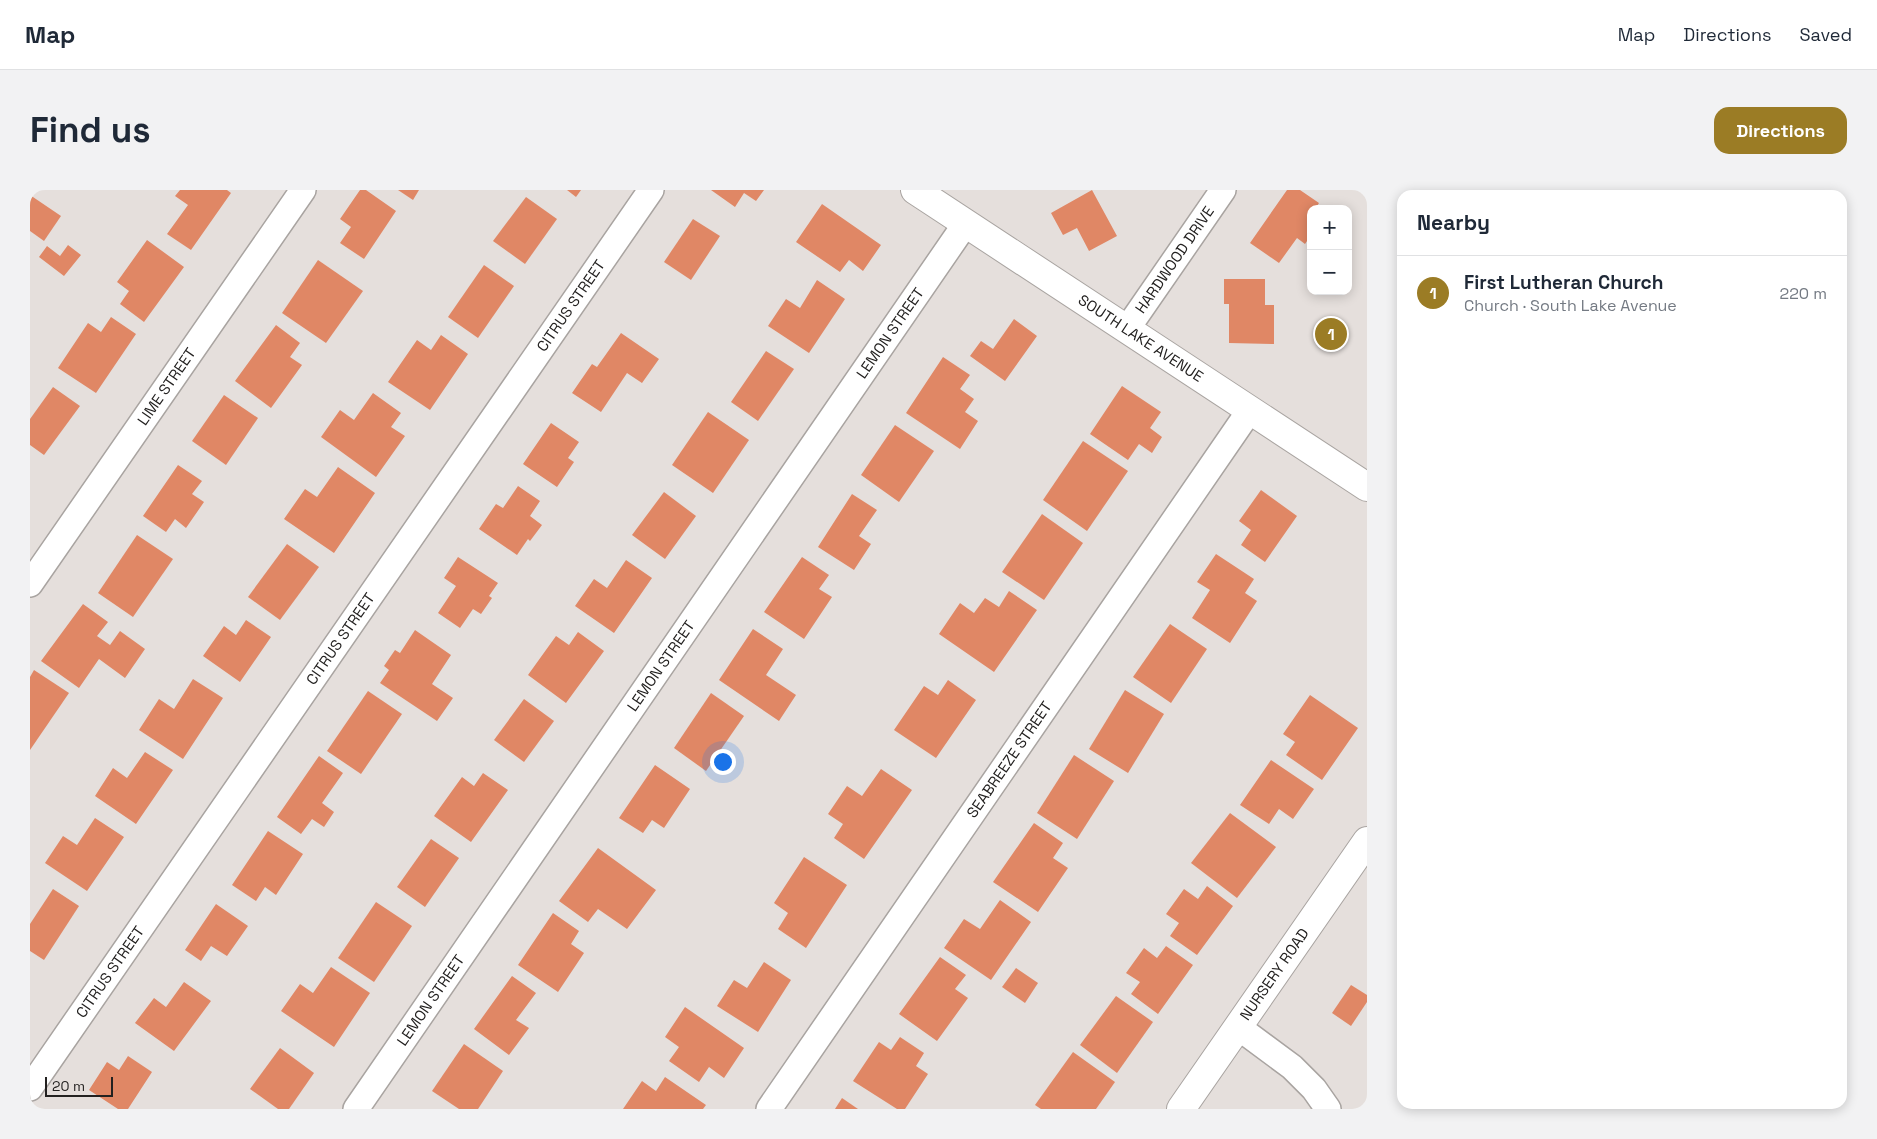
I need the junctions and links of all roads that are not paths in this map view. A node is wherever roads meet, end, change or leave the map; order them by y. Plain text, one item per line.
1 (303, 190) edge
2 (651, 190) edge
3 (915, 190) edge
4 (1223, 190) edge
5 (966, 223) junction
6 (1126, 329) junction
7 (1250, 410) junction
8 (1367, 487) edge
9 (30, 584) edge
10 (1367, 841) edge
11 (1238, 1027) junction
12 (30, 1088) edge
13 (356, 1109) edge
14 (769, 1109) edge
15 (1181, 1109) edge
16 (1328, 1109) edge

1 - 9 street, LIME STREET
2 - 12 street, CITRUS STREET
3 - 5 street, SOUTH LAKE AVENUE
4 - 6 street, HARDWOOD DRIVE
5 - 6 street, SOUTH LAKE AVENUE
5 - 13 street, LEMON STREET
6 - 7 street, SOUTH LAKE AVENUE
7 - 8 street, SOUTH LAKE AVENUE
7 - 14 street, SEABREEZE STREET
10 - 11 street, NURSERY ROAD
11 - 15 street, NURSERY ROAD
11 - 16 street

